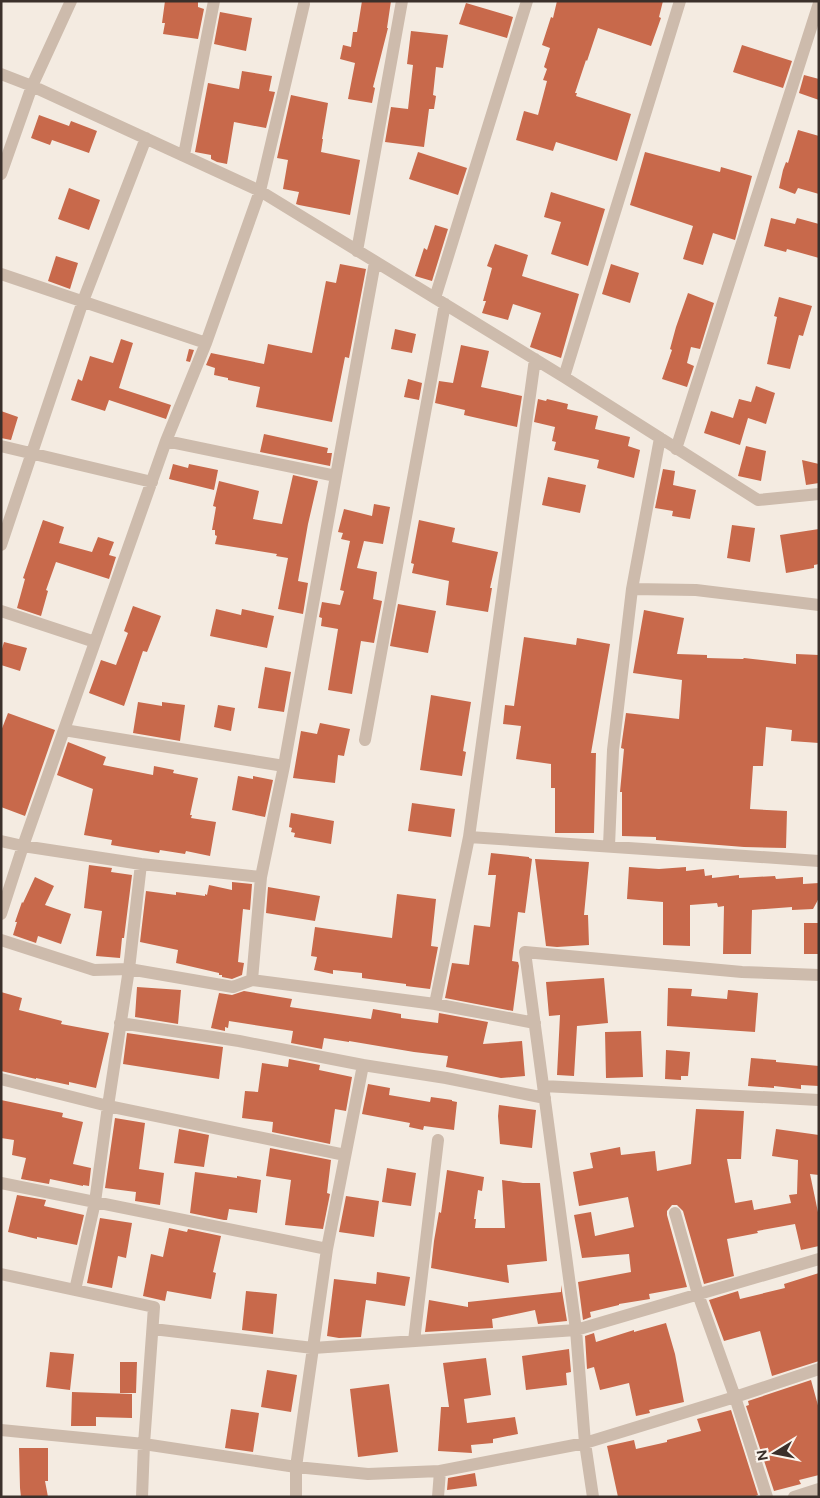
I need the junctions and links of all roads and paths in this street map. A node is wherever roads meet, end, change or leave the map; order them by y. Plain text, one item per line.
1 (71, 1) edge
2 (214, 1) edge
3 (402, 1) edge
4 (527, 1) edge
5 (680, 1) edge
6 (819, 3) edge
7 (304, 4) dead end
8 (1, 74) edge
9 (32, 86) junction
10 (146, 138) junction
11 (184, 155) junction
12 (1, 174) edge
13 (260, 191) junction
14 (357, 251) junction
15 (375, 262) junction
16 (1, 274) edge
17 (82, 301) junction
18 (440, 301) junction
19 (206, 343) junction
20 (535, 359) junction
21 (564, 377) junction
22 (660, 438) junction
23 (166, 441) junction
24 (1, 446) edge
25 (676, 449) junction
26 (33, 453) junction
27 (336, 476) junction
28 (152, 482) junction
29 (819, 494) edge
30 (1, 545) edge
31 (632, 589) junction
32 (819, 605) edge
33 (1, 611) edge
34 (95, 642) junction
35 (64, 730) junction
36 (365, 740) dead end
37 (284, 766) junction
38 (469, 837) junction
39 (1, 841) edge
40 (23, 846) junction
41 (609, 846) junction
42 (819, 861) edge
43 (141, 864) junction
44 (261, 877) junction
45 (1, 914) edge
46 (1, 940) edge
47 (128, 969) junction
48 (819, 975) edge
49 (252, 980) junction
50 (435, 1004) junction
51 (535, 1023) junction
52 (120, 1024) junction
53 (363, 1065) junction
54 (1, 1079) edge
55 (544, 1092) junction
56 (819, 1100) edge
57 (108, 1106) junction
58 (438, 1140) dead end
59 (345, 1155) junction
60 (1, 1183) edge
61 (95, 1202) junction
62 (675, 1213) dead end
63 (327, 1249) junction
64 (819, 1259) edge
65 (1, 1274) edge
66 (74, 1290) junction
67 (698, 1294) junction
68 (153, 1329) junction
69 (576, 1330) junction
70 (414, 1341) junction
71 (314, 1348) junction
72 (819, 1368) edge
73 (735, 1397) junction
74 (1, 1430) edge
75 (584, 1443) junction
76 (144, 1444) junction
77 (296, 1467) junction
78 (440, 1471) junction
79 (819, 1489) edge
80 (142, 1497) edge
81 (296, 1497) edge
82 (438, 1497) edge
83 (593, 1497) edge
84 (767, 1497) edge
85 (794, 1497) edge

1 - 9 street
2 - 11 street
3 - 14 street
4 - 18 street
5 - 21 street
6 - 25 street
7 - 13 street
8 - 9 street
9 - 10 street
9 - 12 street
10 - 11 street
10 - 17 street
11 - 13 street
13 - 14 street
13 - 19 street
14 - 15 street
15 - 18 street
15 - 27 street
16 - 17 street
17 - 19 street
17 - 26 street
18 - 20 street
18 - 36 street
19 - 23 street
20 - 21 street
20 - 38 street
21 - 22 street
22 - 25 street
22 - 31 street
23 - 27 street
23 - 28 street
24 - 26 street
25 - 29 street
26 - 28 street
26 - 30 street
27 - 37 street
28 - 34 street
31 - 32 street
31 - 41 street
33 - 34 street
34 - 35 street
35 - 37 street
35 - 40 street
37 - 44 street
38 - 41 street
38 - 50 street
39 - 40 street
40 - 43 street
40 - 45 street
41 - 42 street
43 - 44 street
43 - 47 street
44 - 49 street
46 - 47 street
47 - 49 street
47 - 52 street
48 - 51 street
49 - 50 street
50 - 51 street
51 - 55 street
52 - 53 street
52 - 57 street
53 - 55 street
53 - 59 street
54 - 57 street
55 - 56 street
55 - 69 street
57 - 59 street
57 - 61 street
58 - 70 street
59 - 63 street
60 - 61 street
61 - 63 street
61 - 66 street
62 - 67 street
63 - 71 street
64 - 67 street
65 - 66 street
66 - 68 street
67 - 69 street
67 - 73 street
68 - 71 street
68 - 76 street
69 - 70 street
69 - 75 street
70 - 71 street
71 - 77 street
72 - 73 street
73 - 75 street
73 - 84 street
74 - 76 street
75 - 78 street
75 - 83 street
76 - 77 street
76 - 80 street
77 - 78 street
77 - 81 street
78 - 82 street
79 - 85 street

